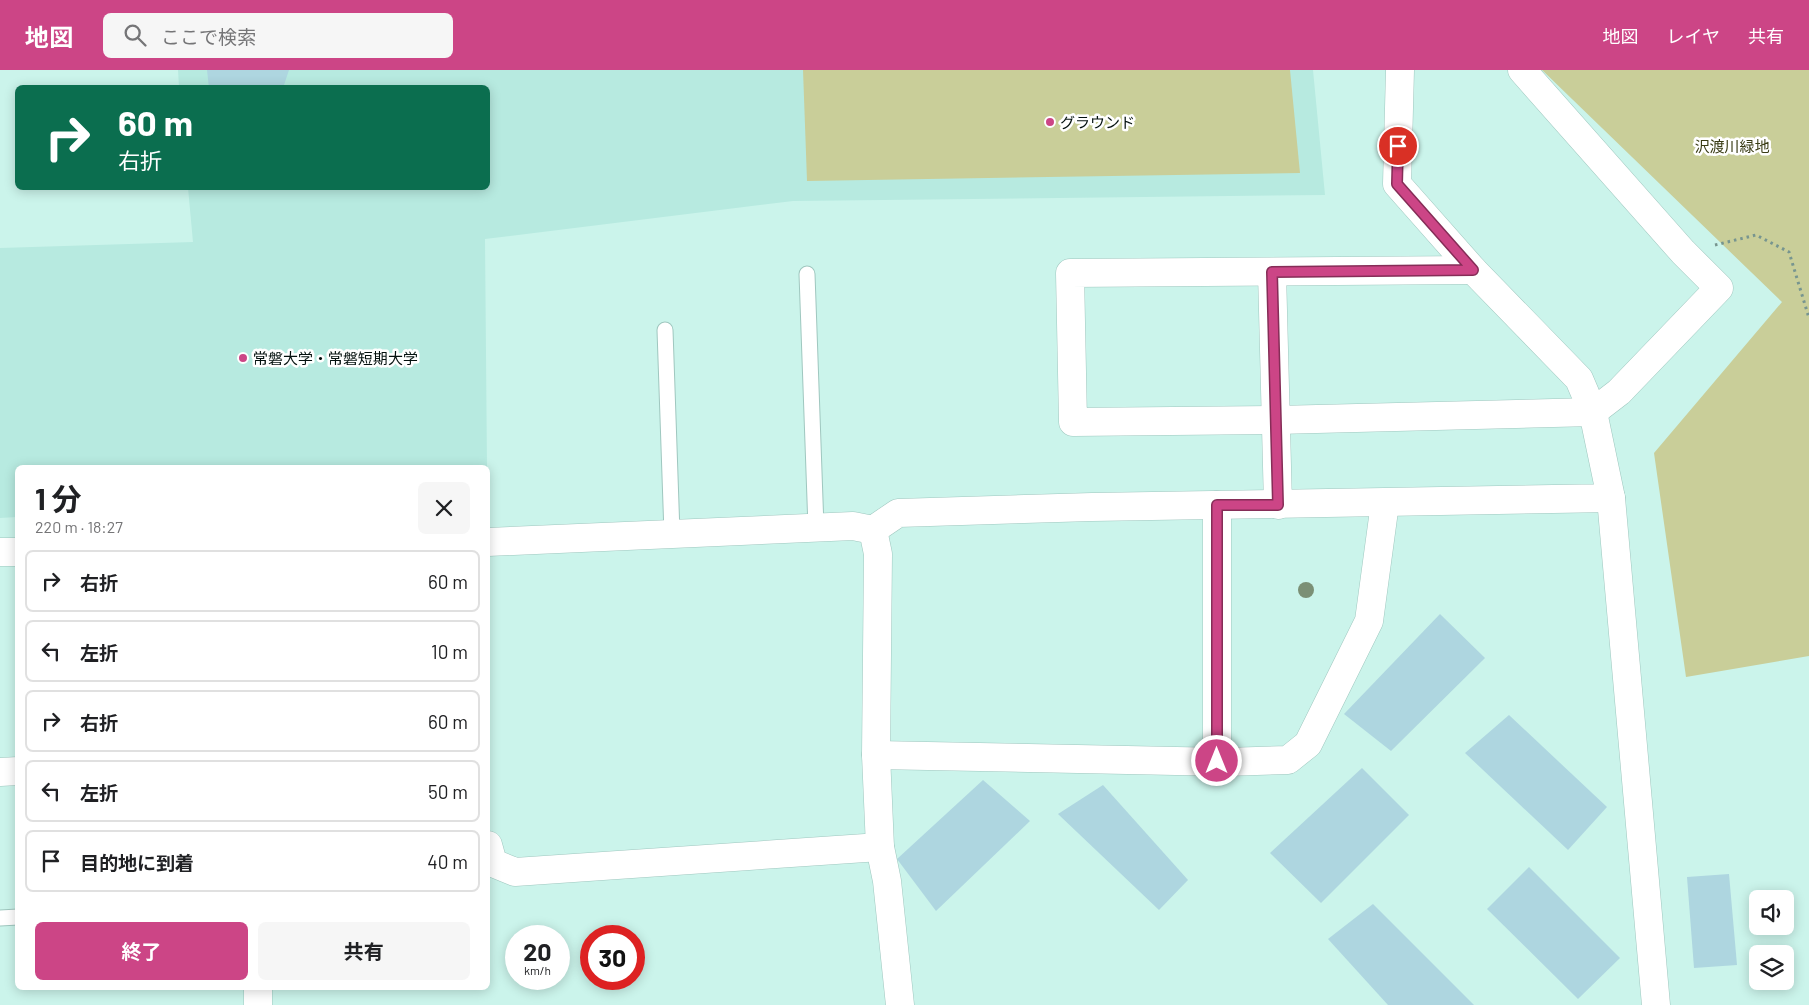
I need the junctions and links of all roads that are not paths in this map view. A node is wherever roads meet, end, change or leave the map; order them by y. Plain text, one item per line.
1 (1400, 70) edge
2 (1522, 70) edge
3 (1473, 270) junction
4 (1272, 272) junction
5 (807, 274) dead end
6 (665, 330) dead end
7 (1594, 412) junction
8 (1277, 420) junction
9 (1611, 498) junction
10 (1385, 503) junction
11 (1217, 505) junction
12 (1278, 505) junction
13 (816, 528) junction
14 (873, 530) junction
15 (672, 534) junction
16 (490, 542) edge
17 (0, 552) edge
18 (15, 552) edge
19 (876, 755) junction
20 (1217, 761) junction
21 (15, 771) edge
22 (0, 772) edge
23 (880, 847) junction
24 (490, 852) edge
25 (15, 917) edge
26 (0, 918) edge
27 (258, 990) edge
28 (258, 1005) edge
29 (900, 1005) edge
30 (1656, 1005) edge

1 - 3 street
2 - 7 street
3 - 4 street
3 - 7 street
4 - 8 street
4 - 8 street
5 - 13 lane
6 - 15 lane
7 - 8 street
7 - 9 street
8 - 12 street
9 - 10 street
9 - 30 street
10 - 12 street
10 - 20 street
11 - 12 street
11 - 14 street
11 - 20 street
13 - 14 street
13 - 15 street
14 - 19 street
15 - 16 street
17 - 18 street
19 - 20 street
19 - 23 street
21 - 22 street
23 - 24 street
23 - 29 street
25 - 26 lane
27 - 28 street

